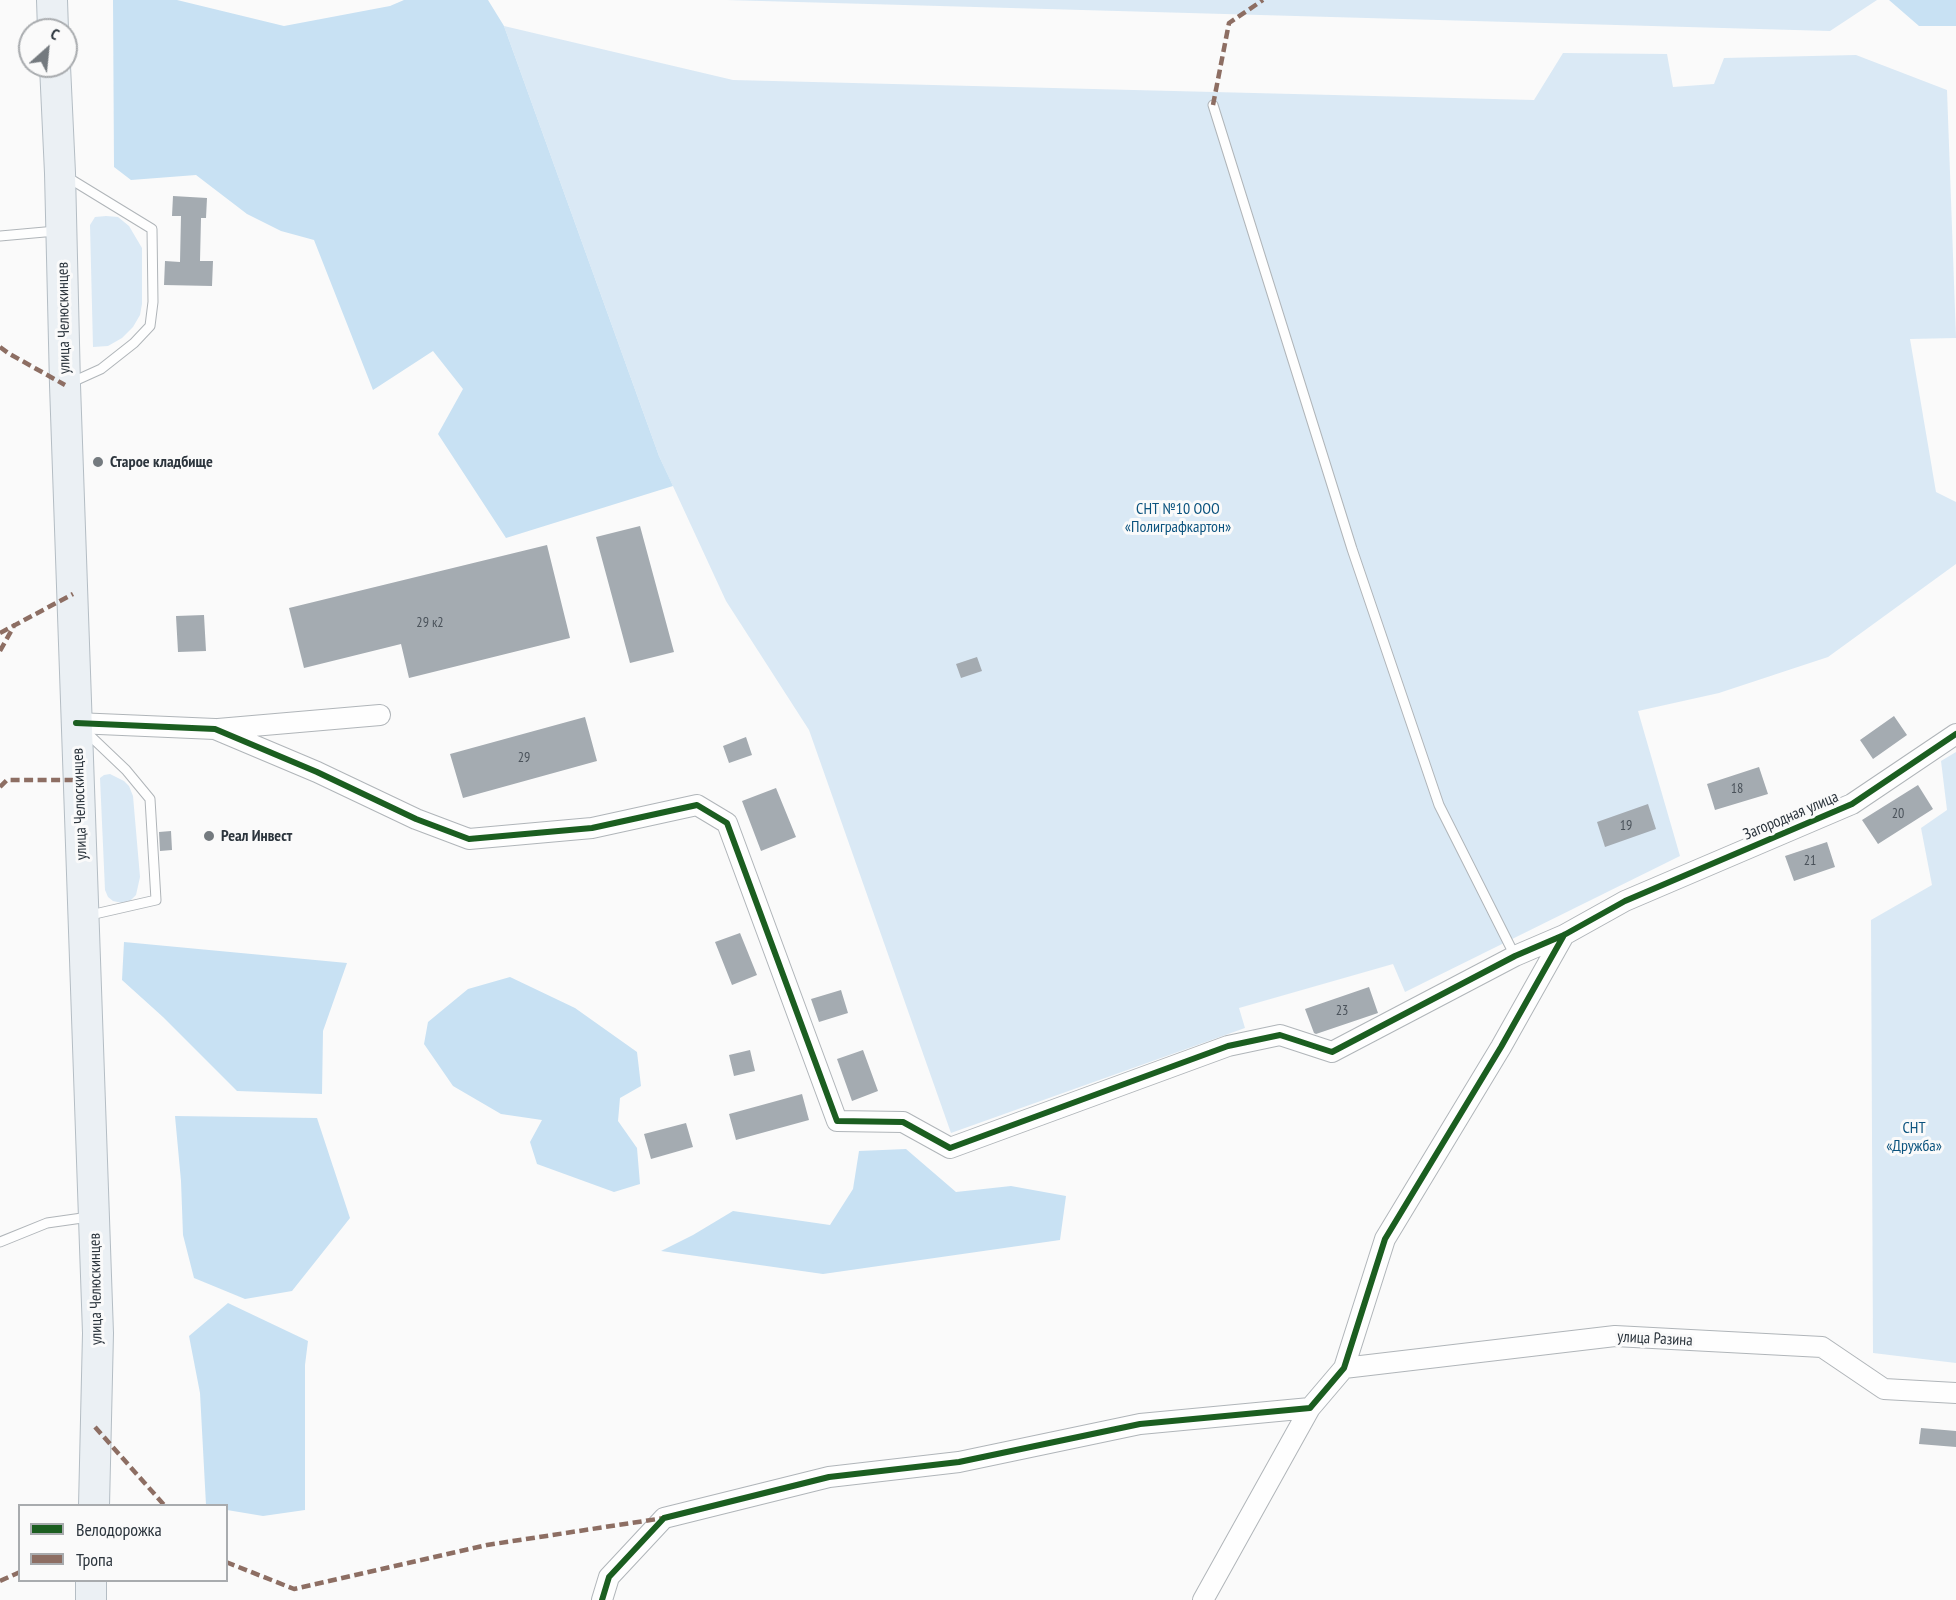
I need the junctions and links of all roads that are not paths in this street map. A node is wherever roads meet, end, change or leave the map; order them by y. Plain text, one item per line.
1 (52, 0) edge
2 (53, 18) edge
3 (56, 78) edge
4 (1213, 105) dead end
5 (60, 173) junction
6 (62, 231) junction
7 (0, 236) edge
8 (65, 385) junction
9 (380, 715) dead end
10 (76, 723) junction
11 (215, 729) junction
12 (1956, 734) edge
13 (84, 917) junction
14 (1564, 935) junction
15 (1515, 956) junction
16 (94, 1217) junction
17 (0, 1242) edge
18 (1344, 1368) junction
19 (1956, 1393) edge
20 (1310, 1408) junction
21 (94, 1504) edge
22 (91, 1582) edge
23 (91, 1600) edge
24 (602, 1600) edge
25 (1203, 1600) edge

1 - 2 main road
3 - 5 main road, улица Челюскинцев
4 - 15 lane
5 - 6 main road, улица Челюскинцев
5 - 8 lane
6 - 7 lane
6 - 8 main road, улица Челюскинцев
8 - 10 main road, улица Челюскинцев
9 - 11 street
10 - 11 street
10 - 13 main road, улица Челюскинцев
10 - 13 lane
11 - 15 street, Загородная улица
12 - 14 street, Загородная улица
13 - 16 main road, улица Челюскинцев
14 - 15 street, Загородная улица
14 - 18 street
16 - 17 lane
16 - 21 main road, улица Челюскинцев
18 - 19 street, улица Разина
18 - 20 street
20 - 24 street
20 - 25 street
22 - 23 main road

